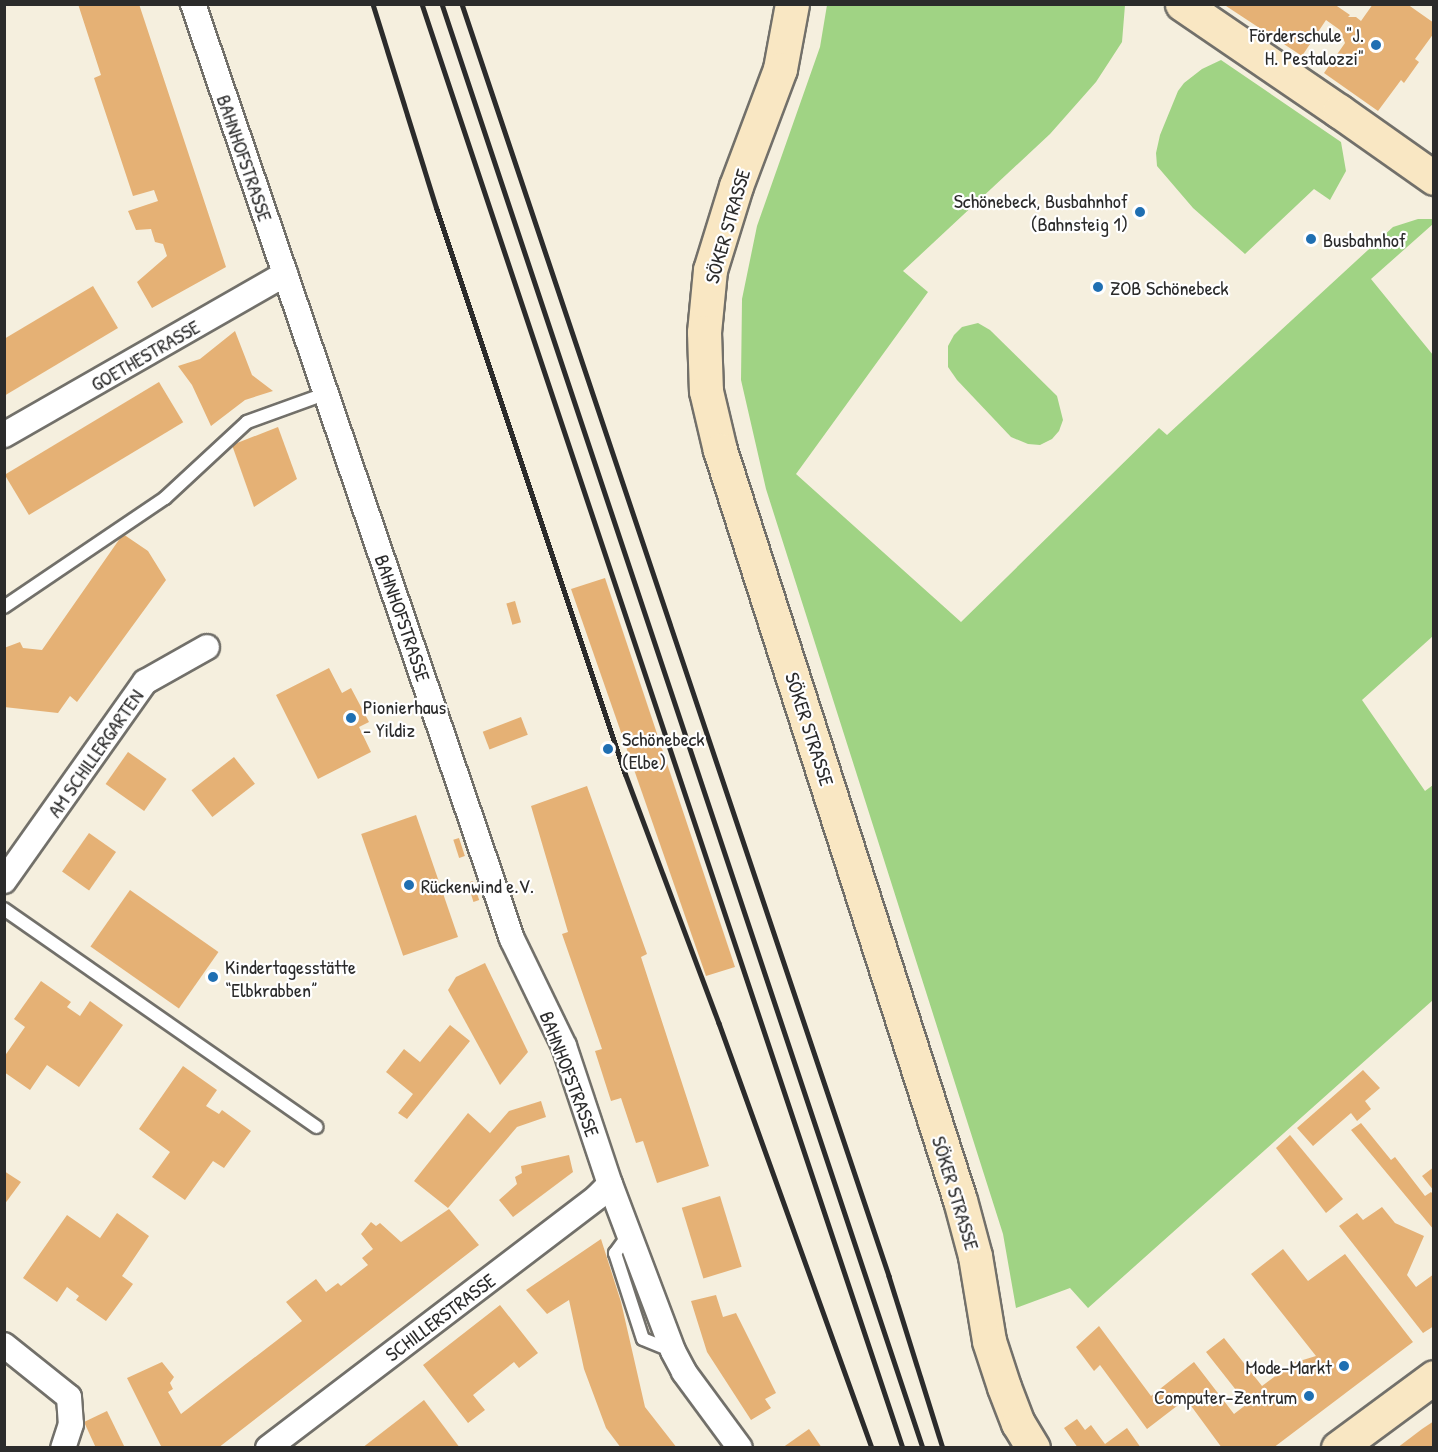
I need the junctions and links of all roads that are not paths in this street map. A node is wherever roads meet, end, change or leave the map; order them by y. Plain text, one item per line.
1 (193, 4) edge
2 (792, 4) edge
3 (1182, 4) edge
4 (1434, 178) edge
5 (285, 274) junction
6 (327, 393) junction
7 (4, 435) edge
8 (4, 607) edge
9 (207, 647) dead end
10 (4, 881) edge
11 (4, 909) edge
12 (317, 1127) dead end
13 (610, 1184) junction
14 (4, 1345) edge
15 (1434, 1377) edge
16 (63, 1448) edge
17 (268, 1448) edge
18 (740, 1448) edge
19 (1033, 1448) edge
20 (1338, 1448) edge

1 - 5 street, BAHNHOFSTRASSE
2 - 19 street, SÖKER STRASSE
3 - 4 street
5 - 6 street, BAHNHOFSTRASSE
5 - 7 street, GOETHESTRASSE
6 - 8 lane
6 - 13 street, BAHNHOFSTRASSE
9 - 10 street, AM SCHILLERGARTEN
11 - 12 lane
13 - 17 street, SCHILLERSTRASSE
13 - 18 street, BAHNHOFSTRASSE
14 - 16 street
15 - 20 street

